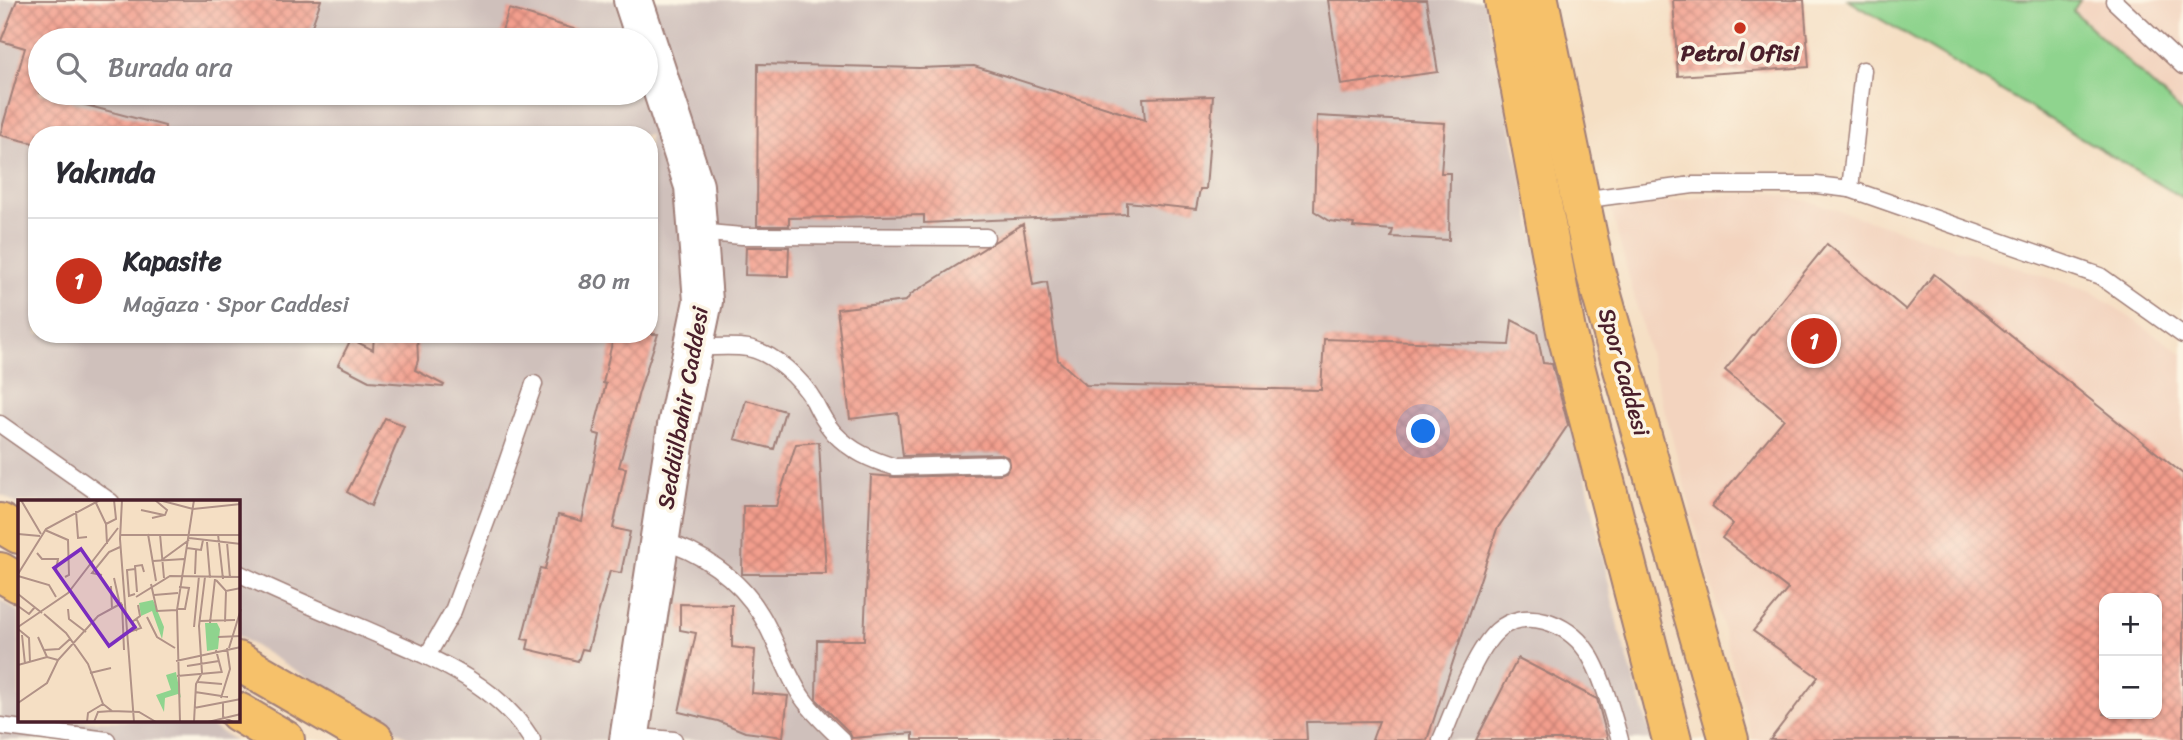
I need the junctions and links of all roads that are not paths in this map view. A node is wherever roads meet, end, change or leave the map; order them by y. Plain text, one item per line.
1 (633, 0) edge
2 (1504, 0) edge
3 (1539, 0) edge
4 (2114, 1) edge
5 (642, 28) edge
6 (2183, 66) edge
7 (1863, 70) dead end
8 (658, 76) edge
9 (1850, 189) junction
10 (1580, 201) junction
11 (697, 232) junction
12 (986, 237) dead end
13 (2183, 335) edge
14 (694, 347) junction
15 (534, 384) dead end
16 (0, 424) edge
17 (1000, 464) dead end
18 (108, 500) edge
19 (0, 523) edge
20 (18, 533) edge
21 (659, 540) junction
22 (0, 572) edge
23 (240, 574) edge
24 (18, 582) edge
25 (427, 656) junction
26 (240, 662) edge
27 (240, 713) edge
28 (0, 726) edge
29 (107, 740) edge
30 (285, 740) edge
31 (374, 740) edge
32 (532, 740) edge
33 (629, 740) edge
34 (635, 740) edge
35 (674, 740) edge
36 (842, 740) edge
37 (1441, 740) edge
38 (1620, 740) edge
39 (1672, 740) edge
40 (1729, 740) edge

1 - 5 street, Seddülbahir Caddesi
2 - 39 main road, Spor Caddesi
3 - 10 main road, Spor Caddesi
4 - 6 lane
7 - 9 lane
8 - 11 street, Seddülbahir Caddesi
9 - 10 lane
9 - 13 lane
10 - 40 main road, Spor Caddesi
11 - 12 lane
11 - 14 street, Seddülbahir Caddesi
14 - 17 lane
14 - 21 street, Seddülbahir Caddesi
15 - 25 lane
16 - 18 lane
19 - 20 main road
21 - 33 street, Seddülbahir Caddesi
21 - 36 lane
22 - 24 main road
23 - 25 lane
25 - 32 lane
26 - 31 main road
27 - 30 main road
28 - 29 lane
34 - 35 lane
37 - 38 lane

